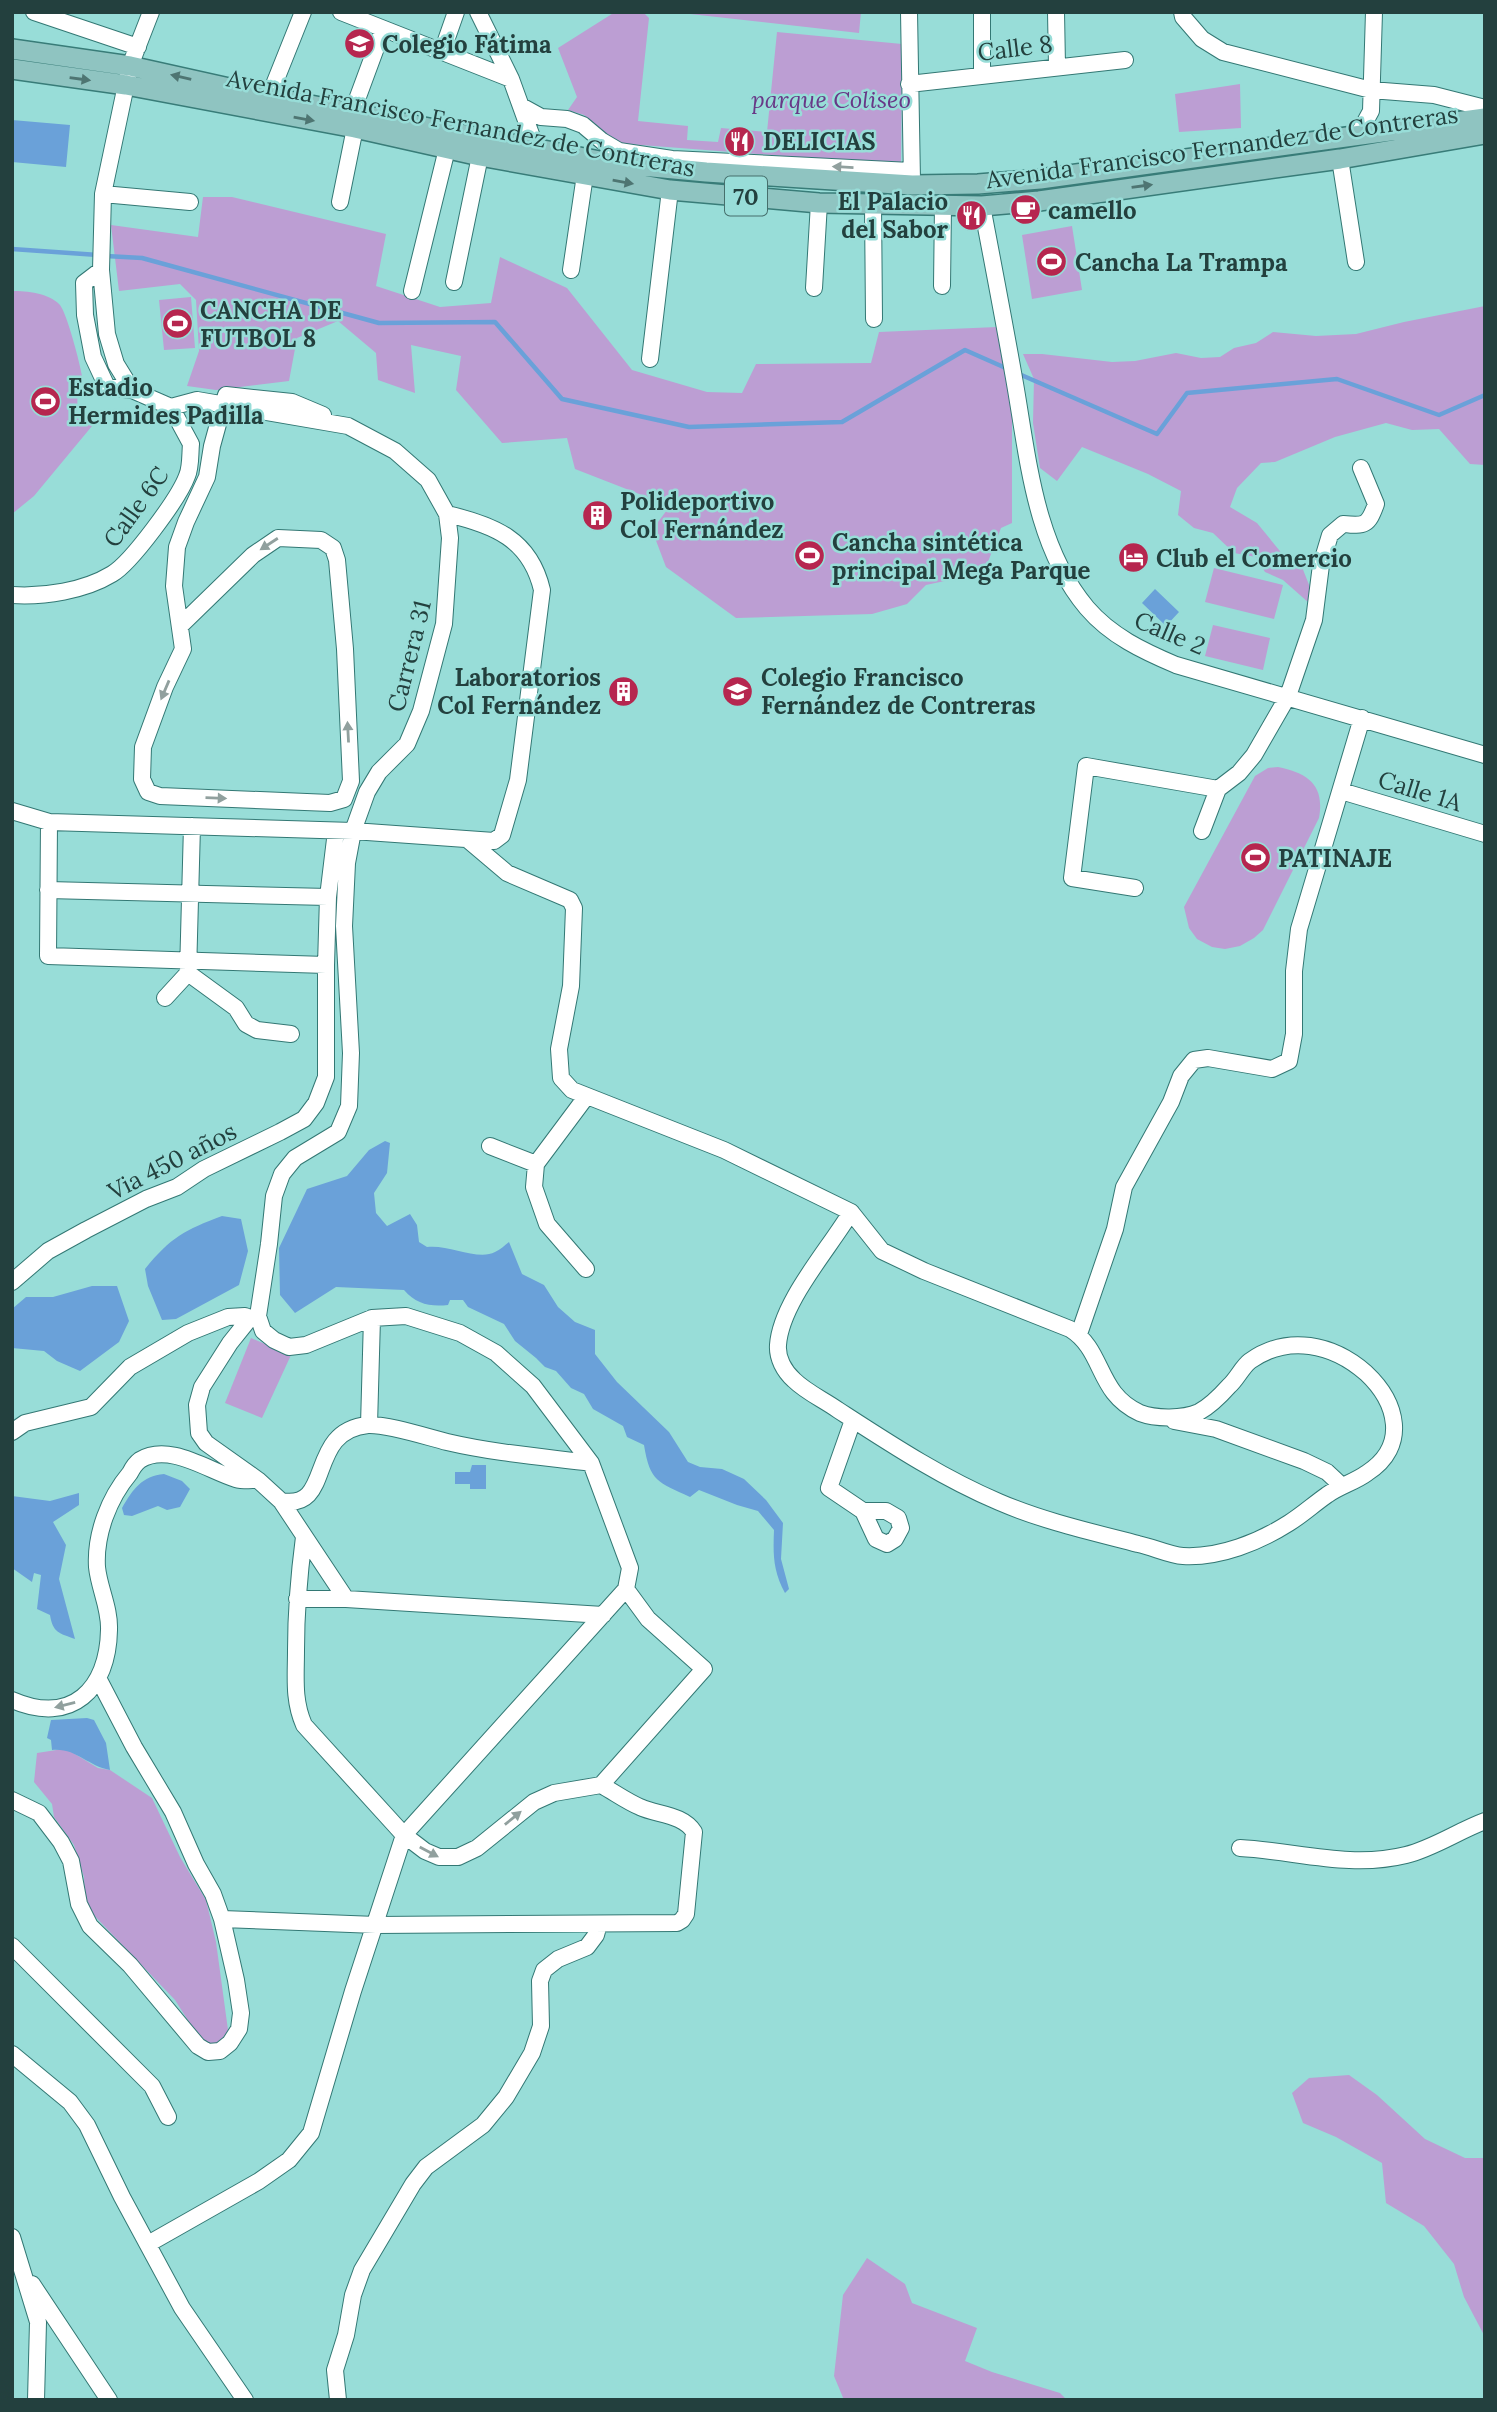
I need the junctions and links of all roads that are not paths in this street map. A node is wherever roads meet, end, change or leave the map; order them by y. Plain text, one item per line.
1 (34, 12) edge
2 (150, 12) edge
3 (303, 12) edge
4 (341, 12) edge
5 (456, 12) edge
6 (478, 12) edge
7 (909, 12) edge
8 (982, 12) edge
9 (1055, 12) edge
10 (1182, 12) edge
11 (1374, 12) edge
12 (383, 29) junction
13 (138, 47) junction
14 (12, 49) edge
15 (442, 52) junction
16 (1125, 60) dead end
17 (1057, 66) junction
18 (12, 69) edge
19 (982, 75) junction
20 (128, 76) junction
21 (510, 79) junction
22 (909, 84) junction
23 (1371, 89) junction
24 (269, 97) junction
25 (521, 106) junction
26 (1485, 108) edge
27 (1485, 118) edge
28 (554, 119) junction
29 (354, 120) junction
30 (1359, 134) junction
31 (1485, 134) edge
32 (447, 149) junction
33 (539, 154) junction
34 (480, 156) junction
35 (1340, 159) junction
36 (585, 175) junction
37 (912, 178) junction
38 (670, 190) junction
39 (103, 194) junction
40 (190, 202) dead end
41 (340, 202) dead end
42 (819, 203) junction
43 (873, 204) junction
44 (943, 205) junction
45 (982, 206) junction
46 (1356, 262) dead end
47 (571, 270) dead end
48 (454, 282) dead end
49 (942, 286) dead end
50 (814, 288) dead end
51 (412, 291) dead end
52 (874, 319) dead end
53 (650, 359) dead end
54 (222, 405) junction
55 (171, 407) junction
56 (191, 444) junction
57 (212, 446) junction
58 (1361, 468) dead end
59 (447, 514) junction
60 (12, 595) edge
61 (176, 602) junction
62 (203, 603) junction
63 (180, 626) junction
64 (1289, 696) junction
65 (1362, 718) junction
66 (1485, 755) edge
67 (1218, 789) junction
68 (1341, 791) junction
69 (12, 811) edge
70 (49, 822) junction
71 (192, 826) junction
72 (344, 831) junction
73 (1202, 831) dead end
74 (1485, 834) edge
75 (468, 840) junction
76 (1135, 888) dead end
77 (48, 890) junction
78 (190, 893) junction
79 (328, 897) junction
80 (326, 965) junction
81 (188, 967) junction
82 (165, 998) dead end
83 (291, 1034) dead end
84 (586, 1097) junction
85 (490, 1146) dead end
86 (536, 1164) junction
87 (851, 1212) junction
88 (586, 1269) dead end
89 (12, 1282) edge
90 (254, 1317) junction
91 (372, 1318) junction
92 (1079, 1334) junction
93 (1156, 1418) junction
94 (853, 1420) junction
95 (369, 1425) junction
96 (12, 1432) edge
97 (591, 1463) junction
98 (257, 1480) junction
99 (1342, 1486) junction
100 (281, 1501) junction
101 (863, 1511) dead end
102 (304, 1537) junction
103 (626, 1589) junction
104 (297, 1599) junction
105 (346, 1599) junction
106 (603, 1615) junction
107 (98, 1678) junction
108 (12, 1700) edge
109 (601, 1785) junction
110 (12, 1800) edge
111 (1485, 1821) edge
112 (404, 1835) junction
113 (1240, 1848) dead end
114 (222, 1919) junction
115 (599, 1924) junction
116 (376, 1925) junction
117 (12, 1945) edge
118 (12, 2054) edge
119 (168, 2117) dead end
120 (12, 2237) edge
121 (148, 2244) junction
122 (23, 2270) junction
123 (36, 2400) edge
124 (109, 2400) edge
125 (245, 2400) edge
126 (338, 2400) edge

1 - 13 street
2 - 13 street
3 - 24 street
4 - 12 street
5 - 15 street
6 - 21 street
7 - 22 street
8 - 19 street
9 - 17 street
10 - 23 street
11 - 23 street
12 - 15 street
12 - 29 street
13 - 20 street
14 - 20 main road, Avenida Francisco Fernandez de Contreras / 70
15 - 21 street
16 - 17 street, Calle 8
17 - 19 street, Calle 8
18 -> 20 main road, Avenida Francisco Fernandez de Contreras / 70
19 - 22 street, Calle 8
24 -> 20 main road, Avenida Francisco Fernandez de Contreras / 70
20 -> 29 main road, Avenida Francisco Fernandez de Contreras / 70
20 - 39 street
21 - 25 street
22 - 37 street
23 - 26 street
23 - 30 street
24 - 29 main road, Avenida Francisco Fernandez de Contreras / 70
25 - 28 street
25 - 33 street
27 - 30 main road, Avenida Francisco Fernandez de Contreras / 70
28 - 33 street
37 -> 28 street
29 - 32 main road, Avenida Francisco Fernandez de Contreras / 70
29 - 33 main road, Avenida Francisco Fernandez de Contreras / 70
29 - 41 street
30 - 37 main road, Avenida Francisco Fernandez de Contreras / 70
31 - 35 main road, Avenida Francisco Fernandez de Contreras / 70
32 - 34 main road, Avenida Francisco Fernandez de Contreras / 70
32 - 51 street
33 - 34 main road, Avenida Francisco Fernandez de Contreras / 70
33 - 36 main road, Avenida Francisco Fernandez de Contreras / 70
33 - 37 main road, Avenida Francisco Fernandez de Contreras / 70
34 - 48 street
45 -> 35 main road, Avenida Francisco Fernandez de Contreras / 70
35 - 46 street
36 -> 38 main road, Avenida Francisco Fernandez de Contreras / 70
36 - 47 street
38 - 42 main road, Avenida Francisco Fernandez de Contreras / 70
38 - 53 street
39 - 40 street
39 - 55 street
42 - 43 main road, Avenida Francisco Fernandez de Contreras / 70
42 - 50 street
43 - 44 main road, Avenida Francisco Fernandez de Contreras / 70
43 - 52 street
44 - 45 main road, Avenida Francisco Fernandez de Contreras / 70
44 - 49 street
45 - 64 street, Calle 2
54 - 55 street
54 - 57 street
54 - 59 street
55 - 56 street
56 - 57 street
56 - 60 street, Calle 6C
57 - 61 street
58 - 64 street
59 - 72 street, Carrera 31
59 - 75 street
61 - 62 street
61 - 63 street
62 - 63 street
63 -> 62 street
64 - 65 street, Calle 2
64 - 67 street
65 - 66 street, Calle 2
65 - 68 street
67 - 73 street
67 - 76 street
68 - 74 street, Calle 1A
68 - 92 street
69 - 70 street
70 - 71 street
70 - 77 street
71 - 72 street
71 - 78 street
72 - 75 street
72 - 79 street, Via 450 años
72 - 90 street
75 - 84 street
77 - 78 street
77 - 81 street
78 - 79 street
78 - 81 street
79 - 80 street, Via 450 años
80 - 81 street
80 - 89 street, Via 450 años
81 - 82 street
81 - 83 street
84 - 86 street
84 - 87 street
85 - 86 street
86 - 88 street
87 - 92 street
87 - 94 street
90 - 91 street
90 - 96 street
90 - 98 street
91 - 95 street
91 - 97 street
92 - 93 street
93 - 99 street
93 - 99 street
94 - 99 street
94 - 101 street
95 - 97 street
95 - 100 street
97 - 103 street
98 - 100 street
98 - 107 street
100 - 102 street
102 - 104 street
102 - 105 street
103 - 106 street
103 - 109 street
104 - 105 street
104 - 112 street
105 - 106 street
106 - 112 street
107 -> 108 street
107 - 114 street
112 -> 109 street
109 - 115 street
110 - 114 street
111 - 113 street
112 - 116 street
114 - 116 street
115 - 116 street
115 - 126 street
116 - 121 street
117 - 119 street
118 - 121 street
120 - 122 street
121 - 125 street
122 - 123 street
122 - 124 street

